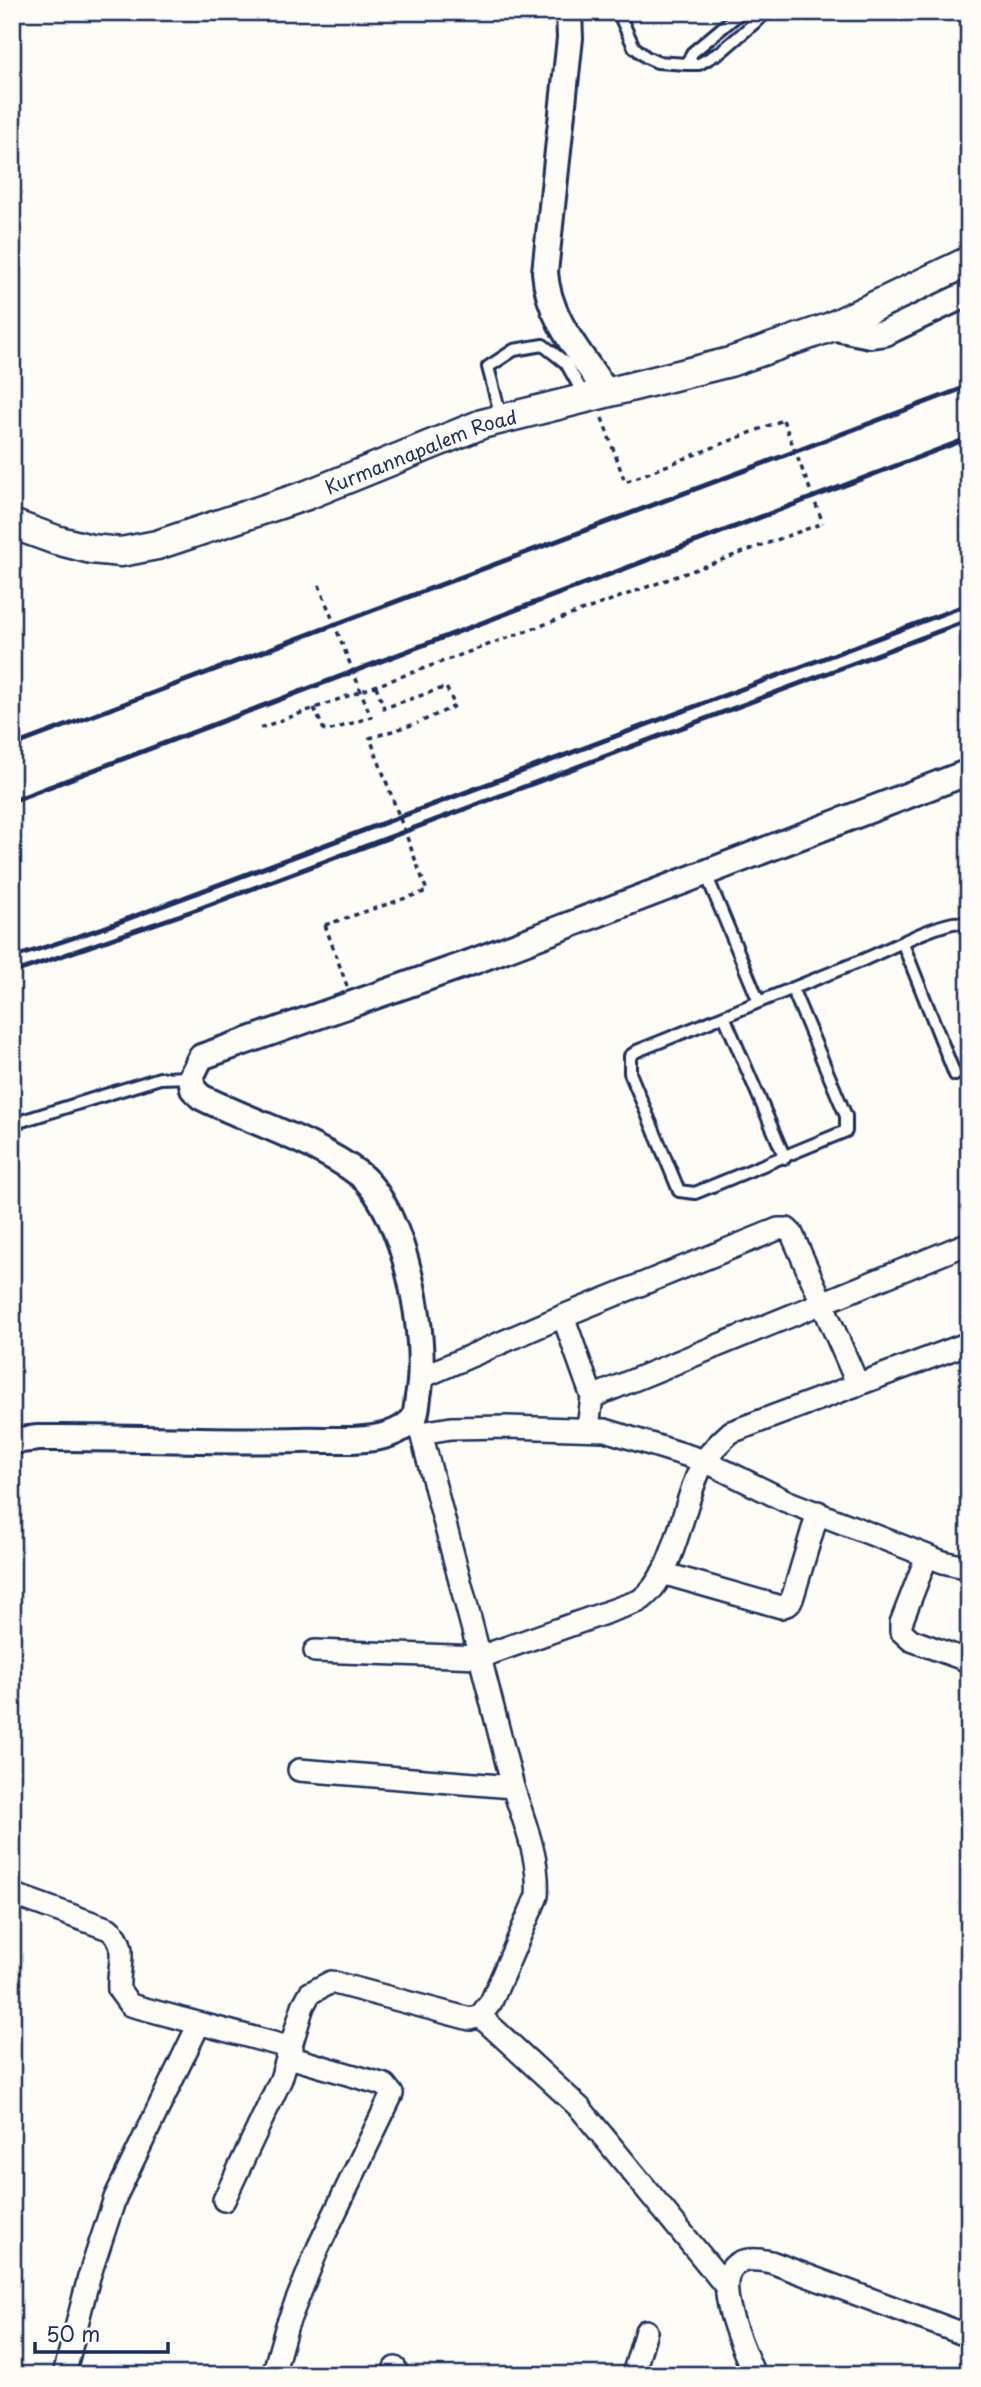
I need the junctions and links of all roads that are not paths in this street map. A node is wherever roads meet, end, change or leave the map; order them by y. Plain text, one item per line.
1 (569, 12) edge
2 (618, 12) edge
3 (741, 12) edge
4 (767, 12) edge
5 (687, 64) junction
6 (969, 261) edge
7 (969, 293) edge
8 (831, 327) junction
9 (596, 396) junction
10 (502, 419) junction
11 (12, 524) edge
12 (969, 772) edge
13 (706, 874) junction
14 (969, 926) edge
15 (903, 944) junction
16 (792, 988) junction
17 (759, 1002) junction
18 (723, 1016) junction
19 (955, 1075) dead end
20 (191, 1077) junction
21 (12, 1124) edge
22 (785, 1158) junction
23 (969, 1243) edge
24 (821, 1304) junction
25 (563, 1315) junction
26 (969, 1343) edge
27 (422, 1377) junction
28 (858, 1385) junction
29 (592, 1397) junction
30 (416, 1428) junction
31 (588, 1428) junction
32 (12, 1441) edge
33 (705, 1461) junction
34 (818, 1512) junction
35 (927, 1556) junction
36 (969, 1568) edge
37 (662, 1573) junction
38 (315, 1651) dead end
39 (480, 1657) junction
40 (969, 1661) edge
41 (299, 1770) dead end
42 (513, 1787) junction
43 (12, 1894) edge
44 (480, 2015) junction
45 (198, 2026) junction
46 (291, 2052) junction
47 (223, 2200) dead end
48 (724, 2284) junction
49 (646, 2331) dead end
50 (969, 2336) edge
51 (64, 2375) edge
52 (273, 2375) edge
53 (633, 2375) edge
54 (754, 2375) edge

1 - 9 street
2 - 5 lane
3 - 5 lane
4 - 5 lane
6 - 8 main road, Kurmannapalem Road
7 - 8 street
8 - 9 main road, Kurmannapalem Road
9 - 10 main road, Kurmannapalem Road
9 - 10 lane
10 - 11 main road, Kurmannapalem Road
12 - 13 street
13 - 17 lane
13 - 20 street
14 - 15 lane
15 - 16 lane
15 - 19 lane
16 - 17 lane
16 - 22 lane
17 - 18 lane
18 - 22 lane
18 - 22 lane
20 - 21 lane
20 - 27 street
23 - 24 street
24 - 25 street
24 - 28 street
24 - 29 street
25 - 27 street
25 - 29 street
26 - 28 street
27 - 30 street
28 - 33 street
29 - 31 street
30 - 31 street
30 - 32 street
30 - 39 street
31 - 33 street
33 - 34 street
33 - 37 street
34 - 35 street
34 - 37 street
35 - 36 street
35 - 40 street
37 - 39 street
38 - 39 street
39 - 42 street
41 - 42 street
42 - 44 street
43 - 45 street
44 - 46 street
44 - 48 street
45 - 46 street
45 - 51 street
46 - 47 street
46 - 52 street
48 - 50 street
48 - 54 street
49 - 53 street

